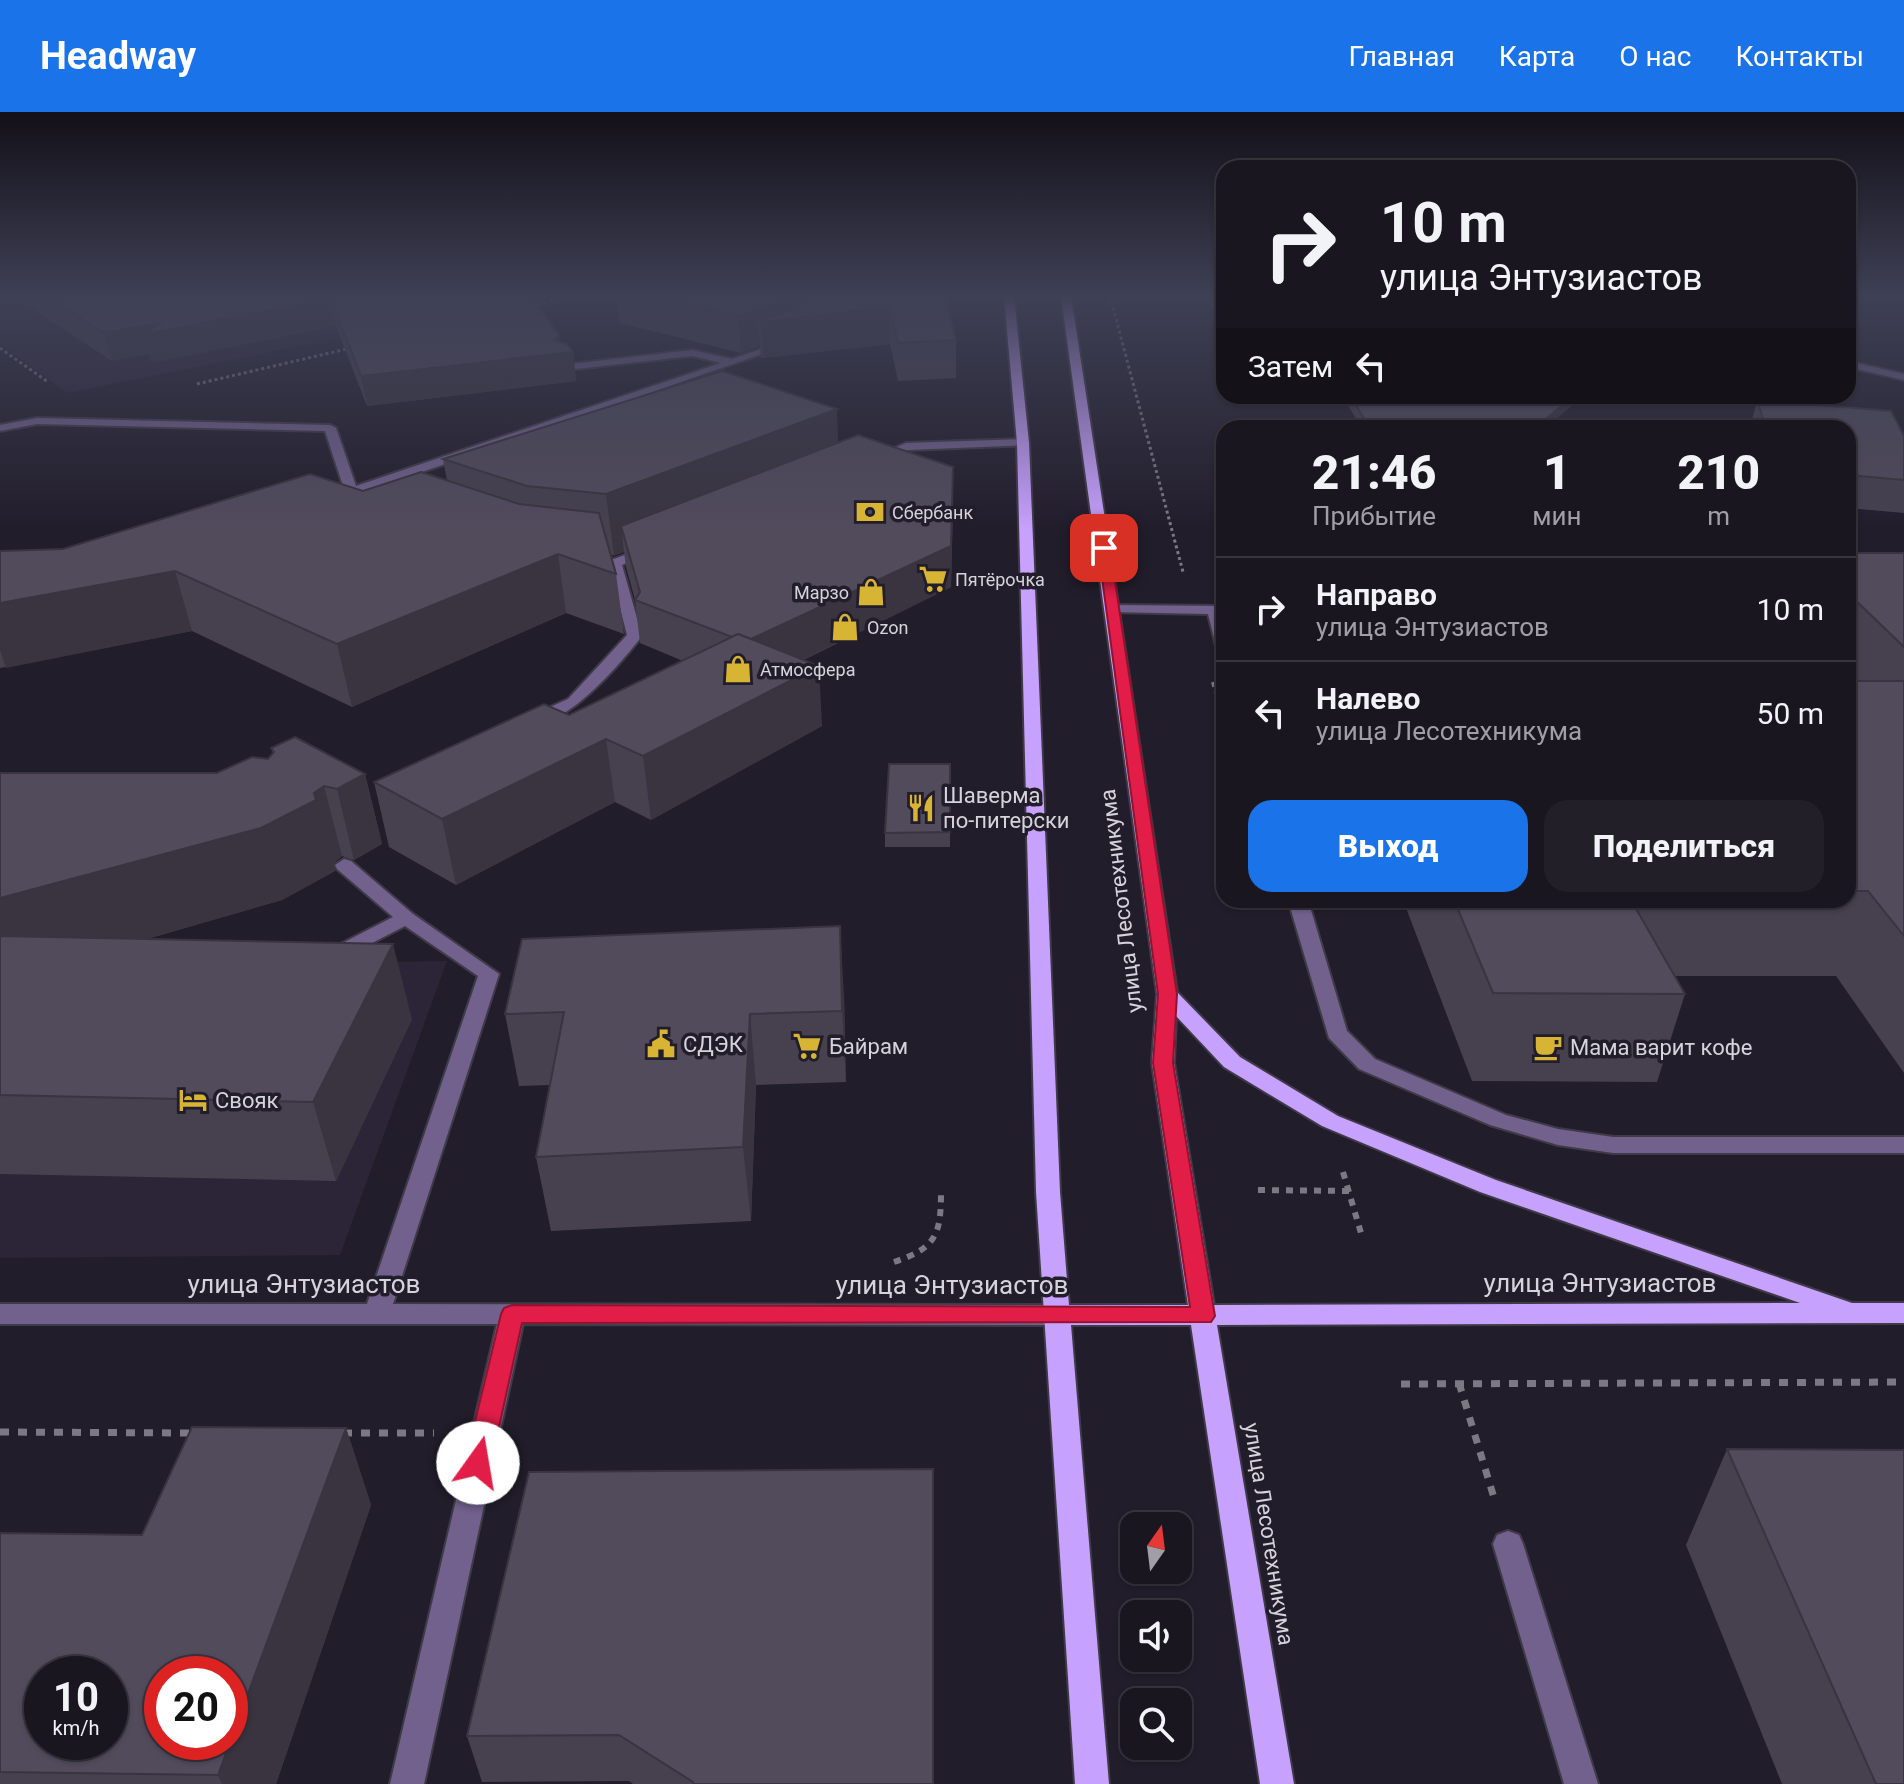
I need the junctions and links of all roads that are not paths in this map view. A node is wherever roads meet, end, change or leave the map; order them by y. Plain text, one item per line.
1 (698, 374) edge
2 (1016, 374) edge
3 (1078, 374) edge
4 (0, 428) edge
5 (1023, 443) junction
6 (862, 464) edge
7 (352, 492) junction
8 (337, 496) edge
9 (380, 501) edge
10 (656, 547) edge
11 (575, 559) edge
12 (615, 563) junction
13 (1113, 609) junction
14 (1216, 610) edge
15 (516, 728) edge
16 (344, 865) dead end
17 (1300, 908) edge
18 (406, 918) junction
19 (322, 961) edge
20 (1167, 994) junction
21 (1904, 1145) edge
22 (0, 1314) edge
23 (377, 1314) junction
24 (512, 1314) junction
25 (1059, 1315) junction
26 (1203, 1316) junction
27 (1887, 1316) edge
28 (1508, 1544) road end
29 (407, 1784) edge
30 (1092, 1784) edge
31 (1277, 1784) edge
32 (1581, 1784) edge

1 - 7 street
2 - 5 main road
3 - 13 main road, улица Лесотехникума
4 - 7 street
5 - 6 street
5 - 25 main road
7 - 8 street
7 - 9 street
10 - 12 street
11 - 12 street
12 - 15 street
13 - 14 street
13 - 20 main road, улица Лесотехникума
16 - 18 street
17 - 21 street
18 - 19 street
18 - 23 street
20 - 26 main road, улица Лесотехникума
20 - 27 main road
22 - 23 street, улица Энтузиастов
23 - 24 street, улица Энтузиастов
24 - 25 street, улица Энтузиастов
24 - 29 street
25 - 26 main road, улица Энтузиастов
25 - 30 main road
26 - 27 main road, улица Энтузиастов
26 - 31 main road, улица Лесотехникума
28 - 32 street

